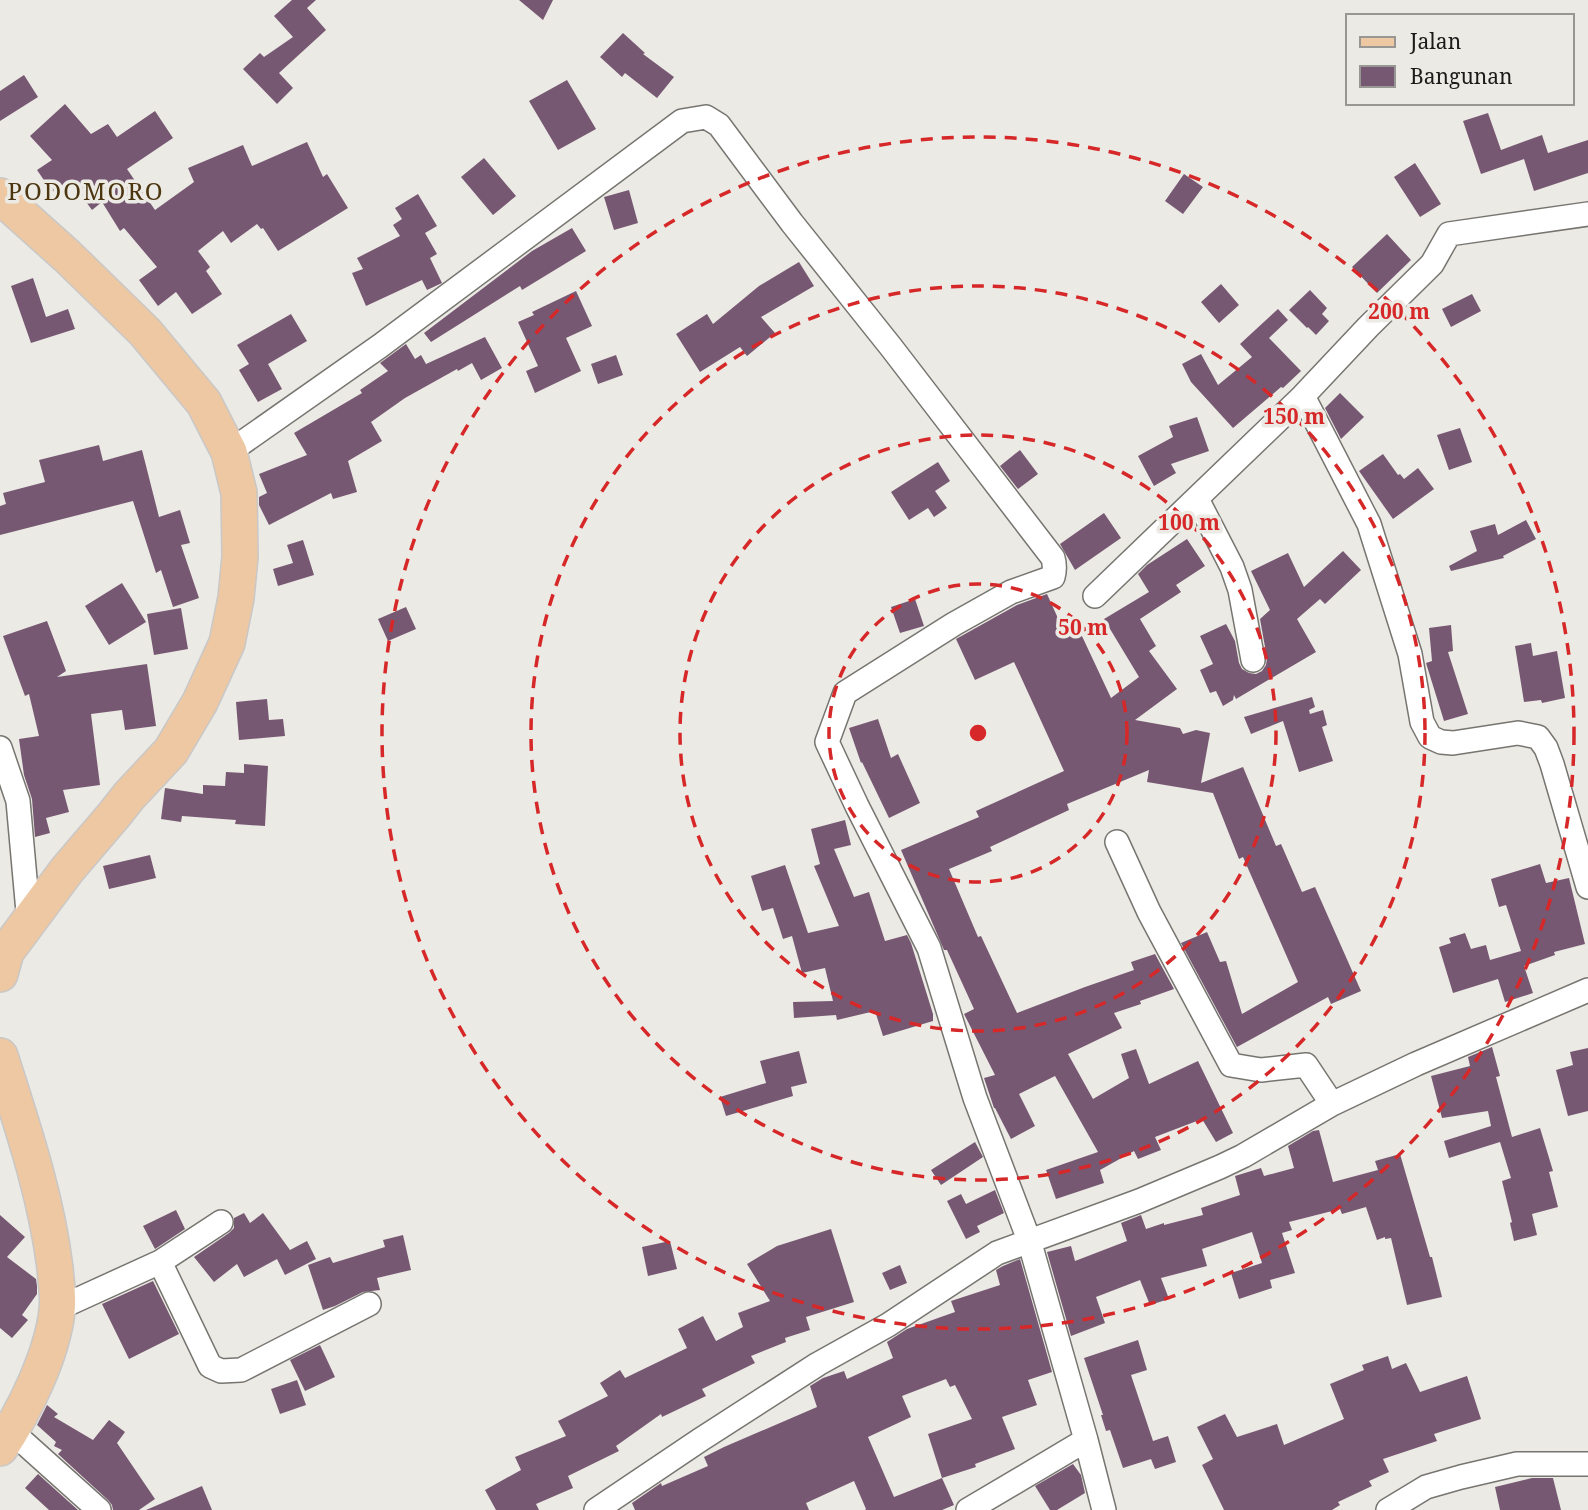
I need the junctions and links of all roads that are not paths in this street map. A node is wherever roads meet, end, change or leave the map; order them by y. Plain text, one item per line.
1 (0, 196) edge
2 (1588, 214) edge
3 (1303, 396) junction
4 (229, 452) junction
5 (1197, 499) junction
6 (1095, 596) dead end
7 (1253, 660) dead end
8 (0, 748) edge
9 (9, 803) edge
10 (1117, 842) dead end
11 (1588, 887) edge
12 (29, 923) junction
13 (0, 974) edge
14 (1588, 990) edge
15 (0, 1056) edge
16 (1332, 1104) junction
17 (221, 1222) dead end
18 (1029, 1240) junction
19 (160, 1262) junction
20 (369, 1304) dead end
21 (57, 1309) junction
22 (4, 1434) edge
23 (1086, 1440) junction
24 (1588, 1464) edge
25 (99, 1510) edge
26 (596, 1510) edge
27 (968, 1510) edge
28 (1104, 1510) edge
29 (1388, 1510) edge

1 - 4 main road
2 - 3 street
3 - 5 street
3 - 11 street
4 - 12 main road
4 - 18 street
5 - 6 street
5 - 7 street
8 - 9 street
9 - 12 street
10 - 16 street
12 - 13 main road
14 - 16 street
15 - 21 main road
16 - 18 street
17 - 19 street
18 - 23 street
18 - 26 street
19 - 20 street
19 - 21 street
21 - 22 main road
22 - 25 street
23 - 27 street
23 - 28 street
24 - 29 street

